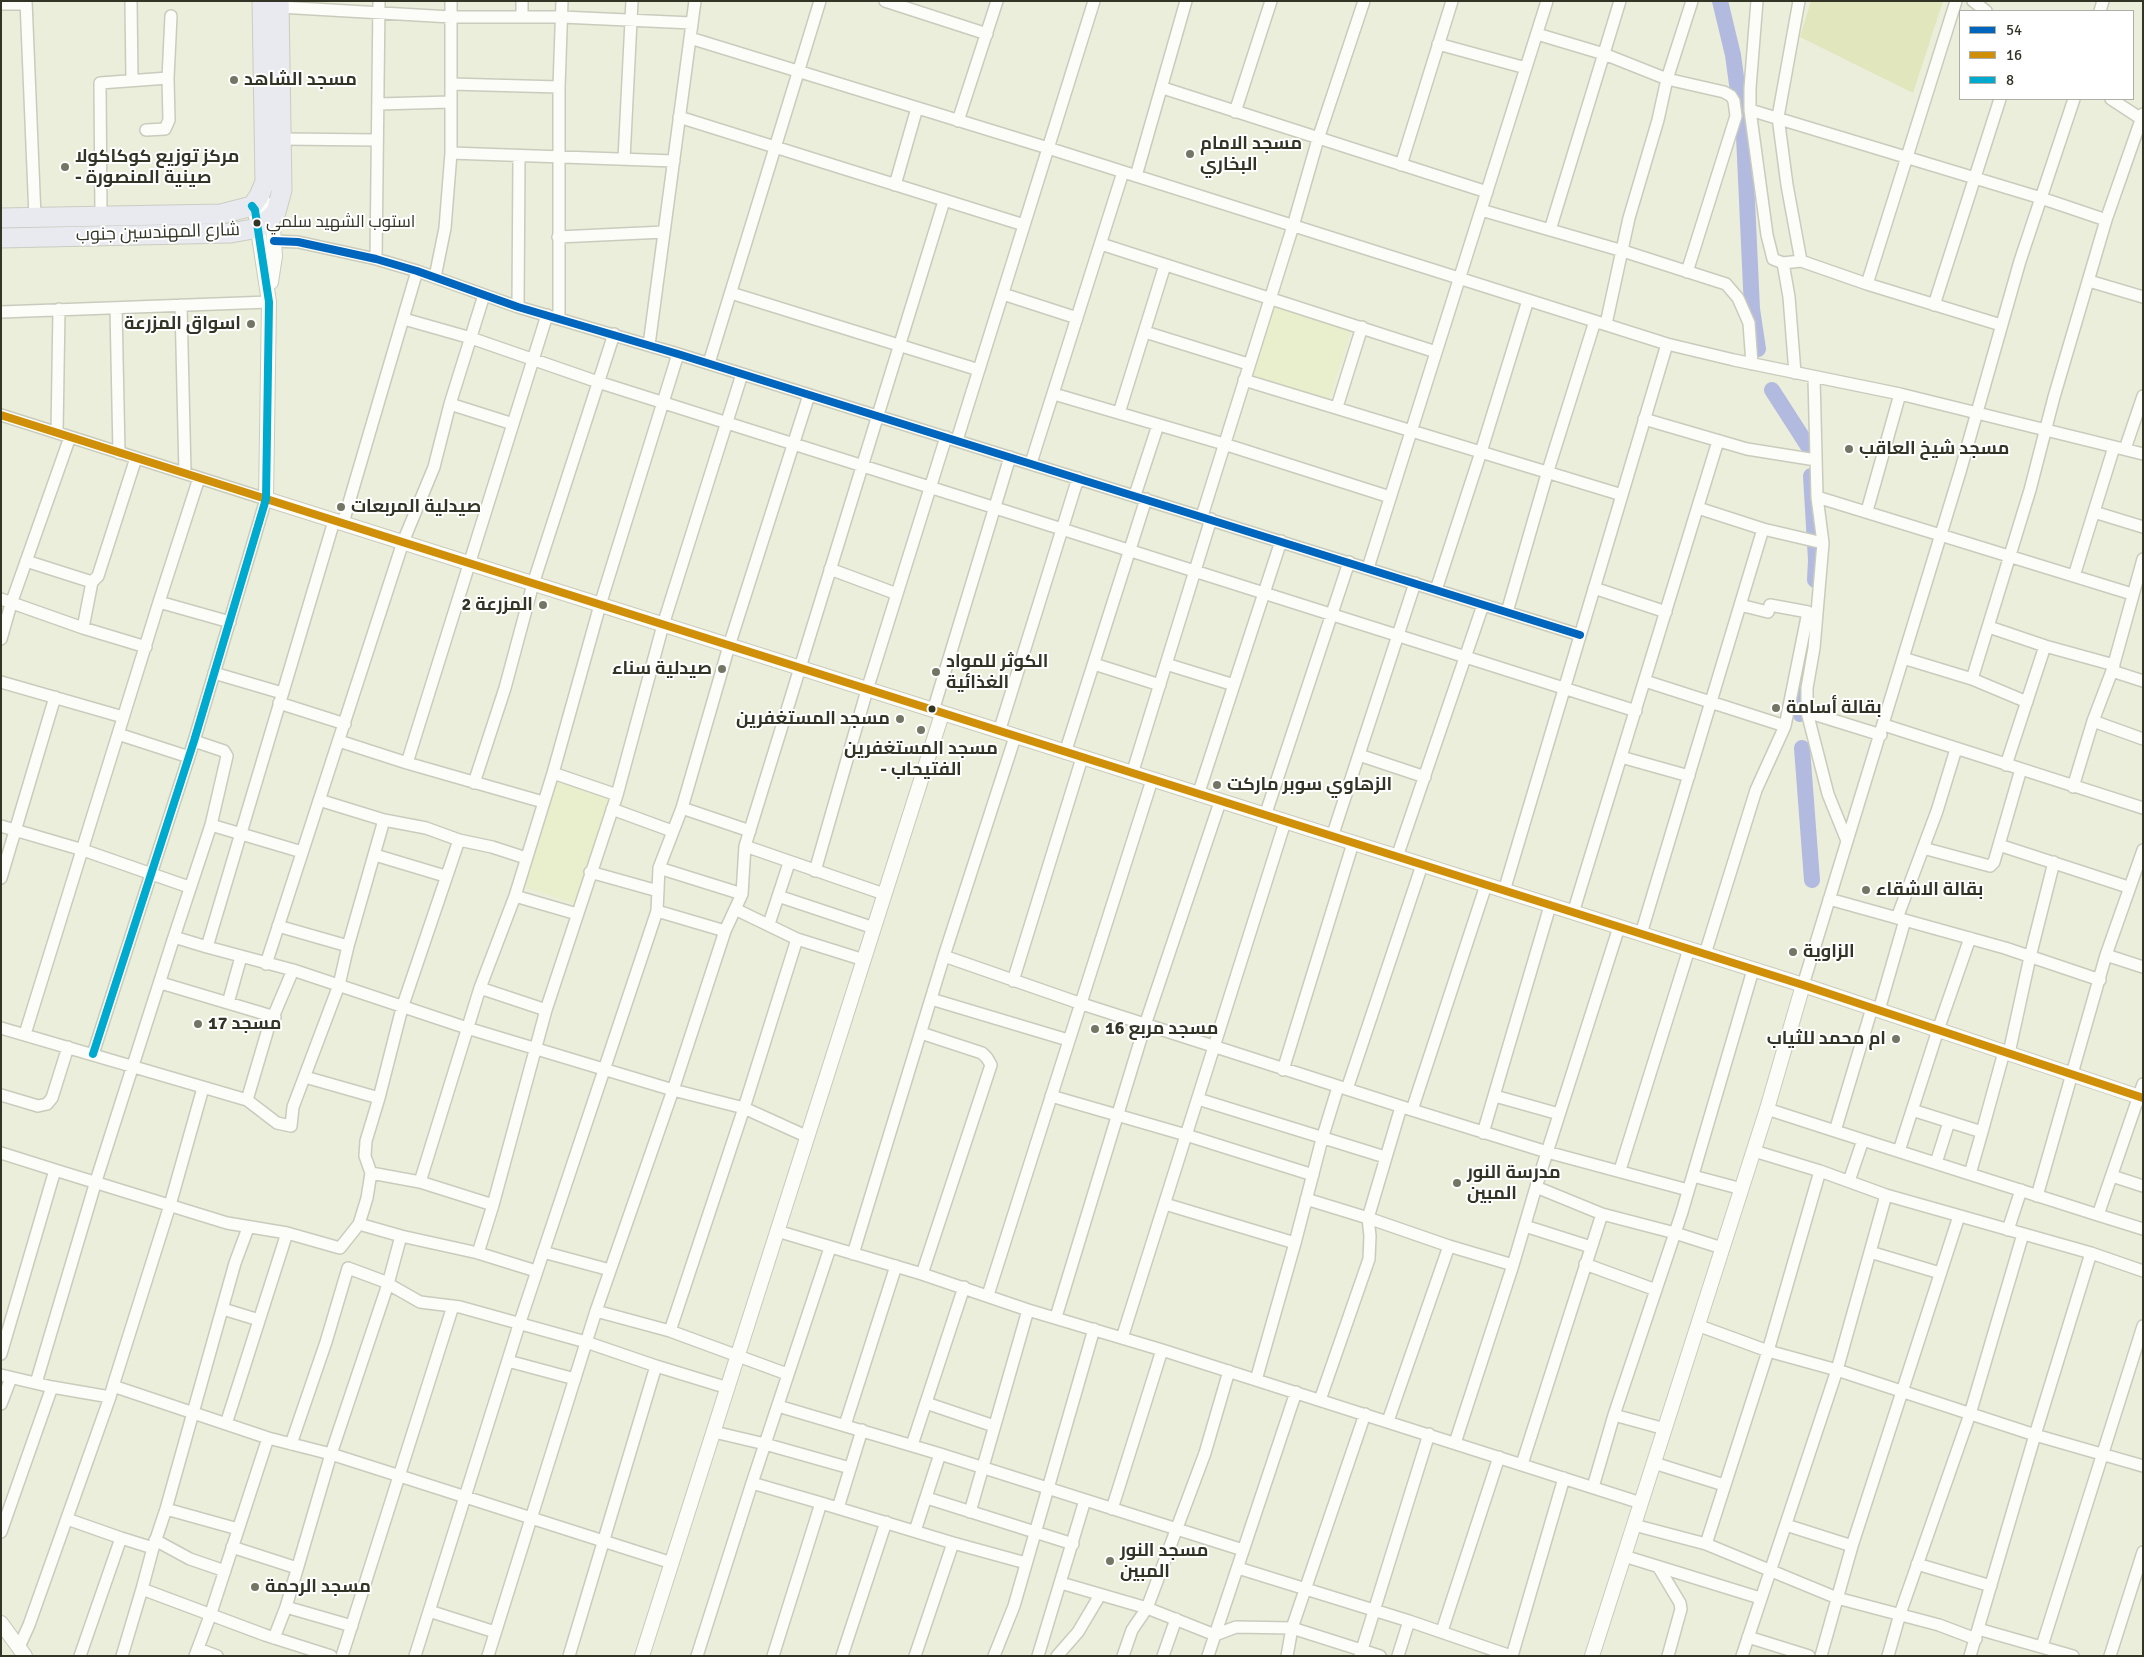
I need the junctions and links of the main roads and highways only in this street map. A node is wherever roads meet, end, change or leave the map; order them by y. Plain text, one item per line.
1 (273, 3) edge
2 (1, 218) edge
3 (1, 238) edge

1 - 2 highway, شارع المهندسين جنوب
1 - 3 highway, شارع المهندسين جنوب

